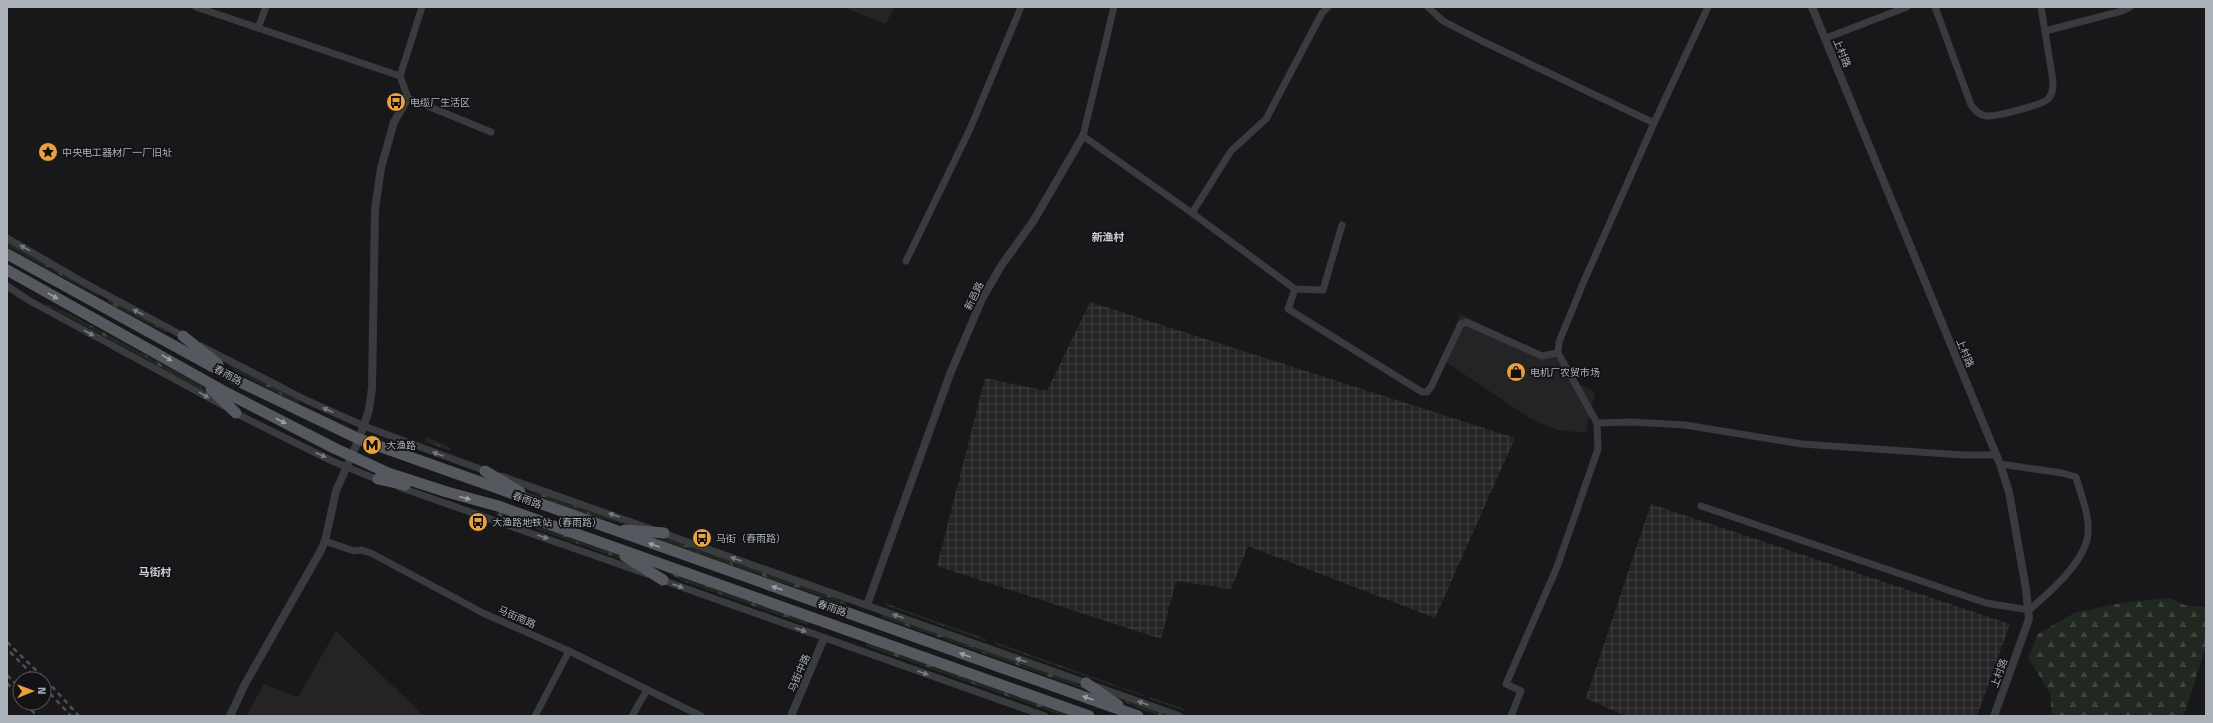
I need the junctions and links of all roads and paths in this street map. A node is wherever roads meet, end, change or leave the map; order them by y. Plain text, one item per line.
1 (196, 7) edge
2 (266, 7) edge
3 (422, 7) edge
4 (1021, 7) edge
5 (1114, 7) edge
6 (1328, 7) edge
7 (1428, 7) edge
8 (1708, 7) edge
9 (1812, 7) edge
10 (1908, 7) edge
11 (1935, 7) edge
12 (2040, 7) edge
13 (2130, 7) edge
14 (258, 28) junction
15 (2046, 31) junction
16 (1826, 38) junction
17 (400, 76) junction
18 (408, 98) junction
19 (1654, 123) junction
20 (491, 132) dead end
21 (1083, 136) junction
22 (1192, 213) junction
23 (1342, 225) dead end
24 (7, 238) edge
25 (7, 254) edge
26 (906, 261) dead end
27 (7, 270) edge
28 (7, 274) edge
29 (34, 285) junction
30 (7, 286) edge
31 (1295, 289) junction
32 (183, 336) junction
33 (1558, 353) junction
34 (200, 377) junction
35 (242, 383) junction
36 (236, 413) junction
37 (1597, 423) junction
38 (364, 426) junction
39 (360, 439) junction
40 (1996, 455) junction
41 (353, 456) junction
42 (2000, 464) junction
43 (348, 467) junction
44 (485, 471) junction
45 (378, 480) junction
46 (446, 492) junction
47 (541, 504) junction
48 (1701, 506) dead end
49 (609, 528) junction
50 (664, 533) junction
51 (325, 541) junction
52 (608, 545) junction
53 (663, 580) junction
54 (867, 605) junction
55 (2029, 610) junction
56 (824, 638) junction
57 (569, 651) junction
58 (1086, 683) junction
59 (647, 690) junction
60 (1134, 715) edge
61 (230, 716) edge
62 (535, 716) edge
63 (632, 716) edge
64 (701, 716) edge
65 (791, 716) edge
66 (1045, 716) edge
67 (1089, 716) edge
68 (1180, 716) edge
69 (1511, 716) edge
70 (1994, 716) edge

1 - 14 street
2 - 14 street
3 - 17 street
4 - 26 street
5 - 21 street, 新邑路
6 - 22 street
7 - 19 street
8 - 19 street
9 - 16 street, 上村路
10 - 16 street
11 - 15 street
12 - 15 street
13 - 15 street
14 - 17 street
16 - 40 street, 上村路
17 - 18 street
18 - 20 street
18 - 38 street
19 - 33 street
21 - 22 street
21 - 54 street, 新邑路
22 - 31 street
23 - 31 street
32 -> 24 street
25 - 35 main road, 春雨路
27 - 29 main road, 春雨路
28 - 29 main road
29 -> 34 main road, 春雨路
30 -> 36 street
31 - 33 street
32 - 35 main road
38 -> 32 street
33 - 37 street
34 - 36 main road
34 -> 41 main road, 春雨路
35 - 39 main road, 春雨路
36 -> 43 street
37 - 40 street
37 - 69 street
38 - 39 street
44 -> 38 street
39 - 41 street
39 - 47 main road, 春雨路
40 - 42 street, 上村路
41 - 43 street
41 - 46 main road, 春雨路
42 - 55 street, 上村路
42 - 55 street
43 - 45 street
43 - 51 street
44 - 47 main road
50 -> 44 street
45 - 46 main road
45 -> 53 street
46 -> 52 main road, 春雨路
47 - 49 main road, 春雨路
48 - 55 street
49 - 50 main road
60 -> 49 main road, 春雨路
54 -> 50 street
51 - 57 street, 马街南路
51 - 61 street
52 - 53 main road
52 - 67 main road, 春雨路
53 -> 56 street
58 -> 54 street
55 - 70 street, 上村路
56 - 65 street, 马街中路
56 -> 66 street
57 - 59 street, 马街南路
57 - 62 street
58 - 60 main road
68 -> 58 street
59 - 63 street
59 - 64 street, 马街南路

